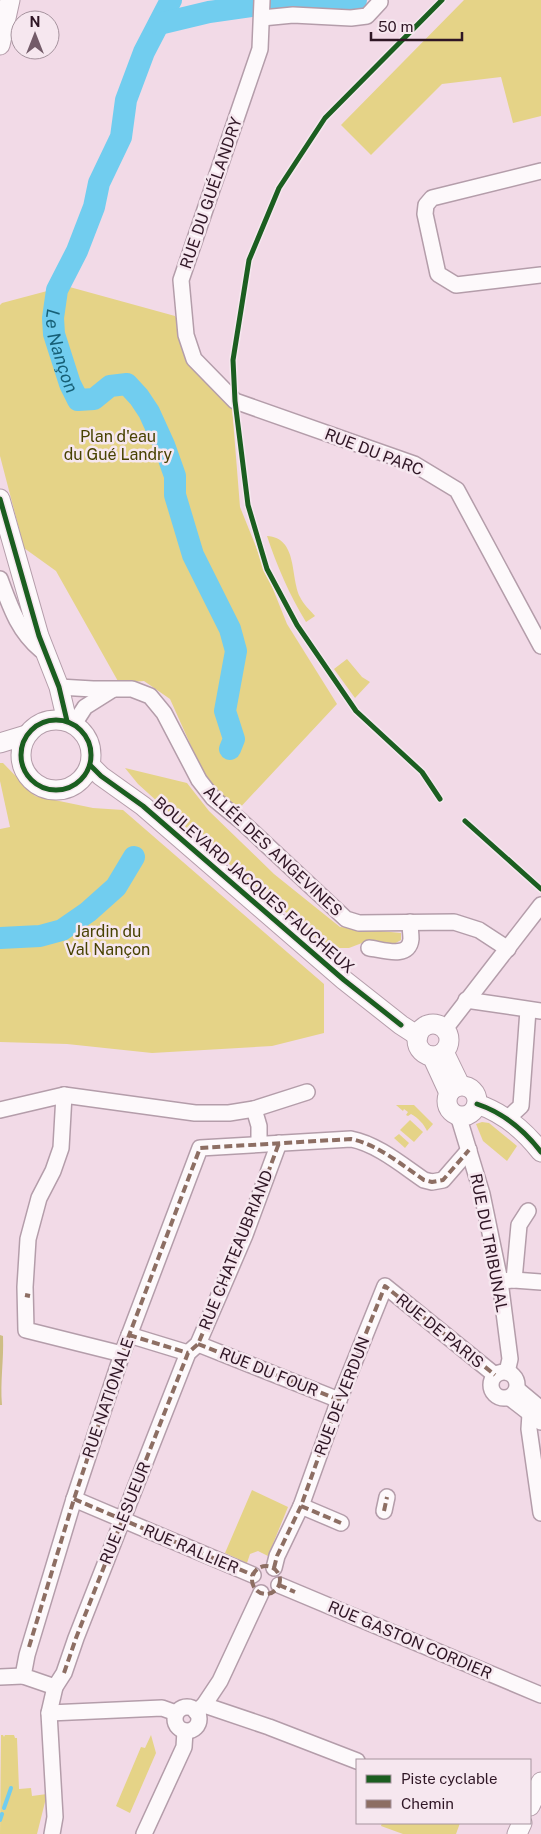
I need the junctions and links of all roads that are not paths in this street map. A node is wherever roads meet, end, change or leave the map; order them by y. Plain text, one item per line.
1 (10, 0) edge
2 (380, 2) dead end
3 (265, 6) edge
4 (0, 45) edge
5 (541, 171) edge
6 (541, 275) edge
7 (235, 401) joint
8 (0, 499) edge
9 (0, 579) edge
10 (40, 643) junction
11 (541, 646) edge
12 (59, 687) junction
13 (113, 689) junction
14 (46, 721) junction
15 (70, 723) junction
16 (26, 735) junction
17 (0, 743) edge
18 (0, 750) edge
19 (20, 756) junction
20 (90, 765) junction
21 (79, 781) junction
22 (143, 806) junction
23 (541, 905) edge
24 (410, 922) junction
25 (369, 948) dead end
26 (508, 949) junction
27 (466, 1000) junction
28 (535, 1011) edge
29 (445, 1029) junction
30 (418, 1036) junction
31 (438, 1054) junction
32 (454, 1089) junction
33 (307, 1092) dead end
34 (64, 1095) junction
35 (477, 1104) junction
36 (254, 1109) junction
37 (0, 1110) edge
38 (458, 1116) junction
39 (507, 1119) junction
40 (279, 1143) junction
41 (259, 1144) junction
42 (469, 1150) junction
43 (541, 1152) edge
44 (528, 1211) dead end
45 (507, 1280) junction
46 (541, 1282) edge
47 (385, 1286) joint
48 (129, 1336) junction
49 (193, 1349) junction
50 (122, 1354) junction
51 (501, 1374) junction
52 (513, 1394) junction
53 (339, 1400) junction
54 (537, 1415) edge
55 (539, 1496) edge
56 (74, 1498) junction
57 (301, 1506) junction
58 (541, 1513) edge
59 (123, 1519) junction
60 (341, 1523) dead end
61 (274, 1568) junction
62 (253, 1575) junction
63 (279, 1585) junction
64 (260, 1593) junction
65 (22, 1676) junction
66 (0, 1677) edge
67 (55, 1687) junction
68 (541, 1695) edge
69 (200, 1708) junction
70 (176, 1713) junction
71 (48, 1714) junction
72 (185, 1731) junction
73 (356, 1761) edge
74 (541, 1782) edge
75 (531, 1804) edge
76 (52, 1834) edge
77 (144, 1834) edge

1 - 4 main road
2 - 3 street
3 - 7 street, RUE DU GUÉLANDRY
5 - 6 street
7 - 11 street, RUE DU PARC
8 - 10 main road
9 - 10 street
10 - 12 main road
10 - 14 main road
12 - 13 street, ALLÉE DES ANGEVINES
12 - 15 main road
13 - 15 street
13 - 24 street, ALLÉE DES ANGEVINES
14 - 15 main road
14 - 16 main road
15 - 20 main road
16 - 17 main road
16 - 19 main road
18 - 19 main road
19 - 21 main road
20 - 21 main road
20 - 22 main road, BOULEVARD JACQUES FAUCHEUX
21 - 22 main road, BOULEVARD JACQUES FAUCHEUX
22 - 30 main road, BOULEVARD JACQUES FAUCHEUX
23 - 26 street
24 - 25 street
24 - 26 street, ALLÉE DES ANGEVINES
26 - 27 street
27 - 28 street
27 - 29 street
28 - 39 street
29 - 30 main road
29 - 31 main road
30 - 31 main road
31 - 32 main road
32 - 35 main road
32 - 38 main road
33 - 36 street
34 - 36 street
34 - 37 street
34 - 50 street
35 - 38 main road
35 - 39 main road
36 - 41 street
38 - 42 street, RUE DU TRIBUNAL
39 - 43 main road
40 - 41 street
40 - 42 street
40 - 49 street, RUE CHATEAUBRIAND
41 - 48 street, RUE NATIONALE
42 - 45 street, RUE DU TRIBUNAL
44 - 45 street
45 - 46 street
45 - 51 street, RUE DU TRIBUNAL
47 - 51 street, RUE DE PARIS
47 - 53 street, RUE DE VERDUN
48 - 49 street, RUE DU FOUR
48 - 50 street, RUE NATIONALE
49 - 53 street, RUE DU FOUR
49 - 59 street, RUE LESUEUR
50 - 56 street, RUE NATIONALE
51 - 52 street
51 - 52 street
52 - 54 street
53 - 57 street, RUE DE VERDUN
54 - 55 street
55 - 58 street
56 - 59 street, RUE RALLIER
56 - 65 street, RUE NATIONALE
57 - 60 street
57 - 61 street, RUE DE VERDUN
59 - 62 street, RUE RALLIER
59 - 67 street, RUE LESUEUR
61 - 62 street
61 - 63 street
62 - 64 street
63 - 64 street
63 - 68 street, RUE GASTON CORDIER
64 - 69 street
65 - 66 street
65 - 67 street
67 - 71 street, RUE LESUEUR
69 - 70 street
69 - 72 street
69 - 73 street
70 - 71 street
70 - 72 street
71 - 76 street, RUE LESUEUR
72 - 77 street
74 - 75 main road

